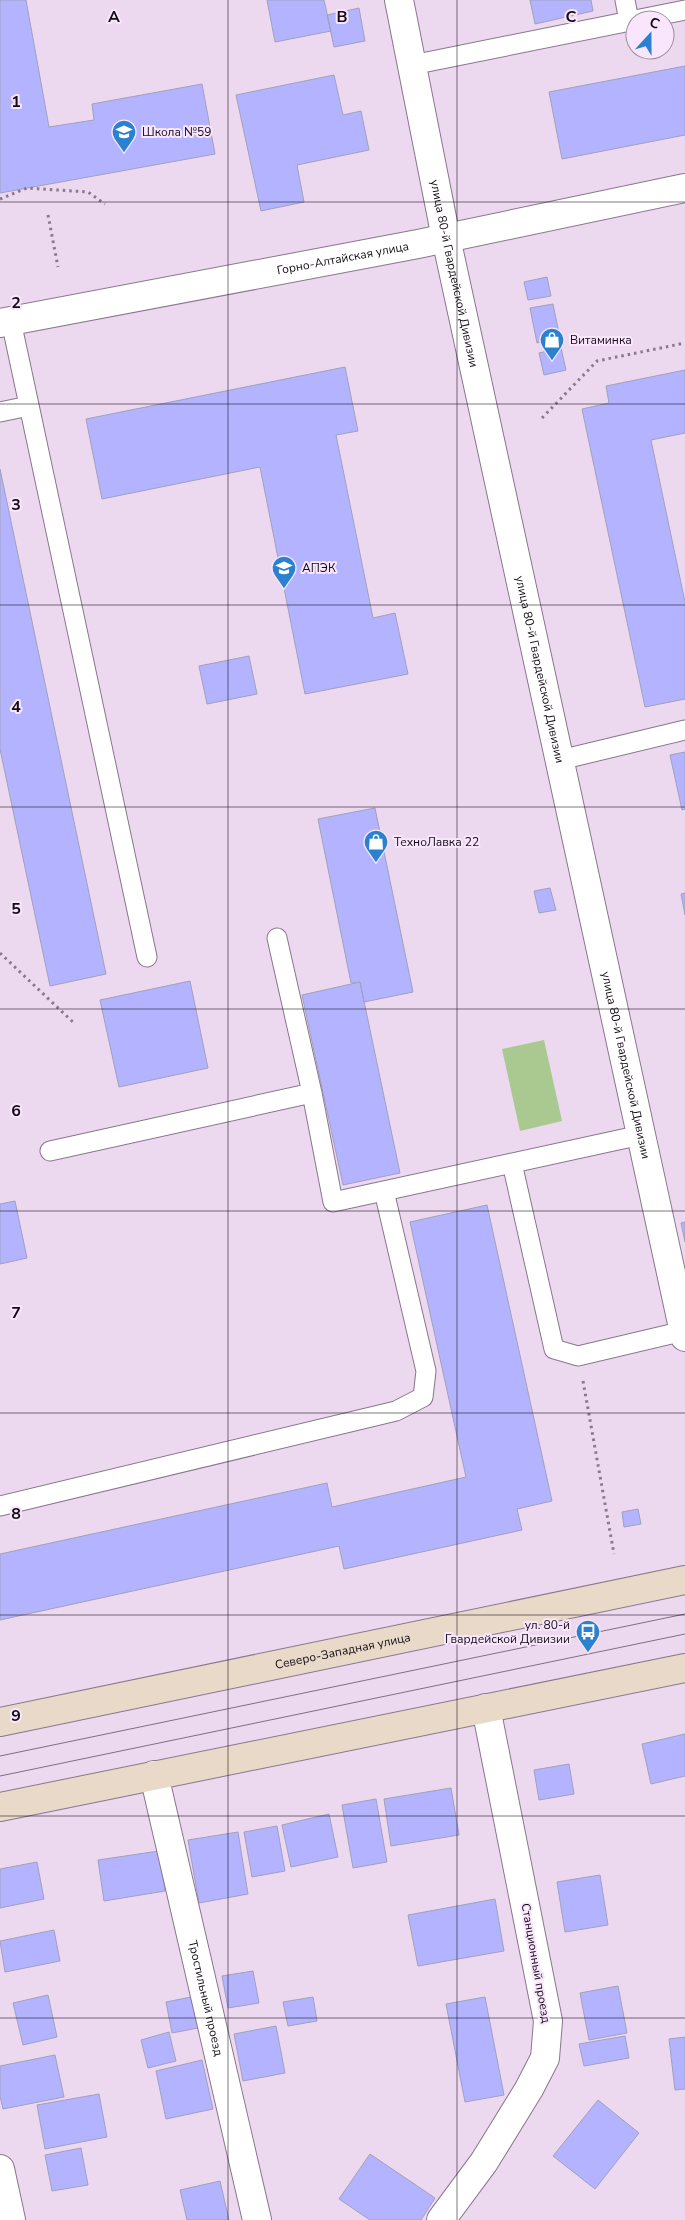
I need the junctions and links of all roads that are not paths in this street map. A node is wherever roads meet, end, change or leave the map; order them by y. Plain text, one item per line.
1 (399, 0) edge
2 (625, 21) edge
3 (412, 65) junction
4 (685, 188) edge
5 (446, 238) junction
6 (5, 322) edge
7 (29, 406) junction
8 (0, 412) edge
9 (685, 730) edge
10 (560, 760) junction
11 (277, 938) dead end
12 (147, 957) dead end
13 (312, 1093) junction
14 (641, 1135) junction
15 (50, 1151) dead end
16 (512, 1163) junction
17 (384, 1191) junction
18 (684, 1334) edge
19 (0, 1506) edge
20 (685, 1580) edge
21 (685, 1668) edge
22 (486, 1708) junction
23 (0, 1722) edge
24 (154, 1775) junction
25 (0, 1807) edge
26 (0, 2168) edge
27 (11, 2220) edge
28 (258, 2220) edge
29 (441, 2220) edge

1 - 3 street, улица 80-й Гвардейской Дивизии
2 - 3 lane
3 - 5 street, улица 80-й Гвардейской Дивизии
4 - 5 street, Горно-Алтайская улица
5 - 6 street, Горно-Алтайская улица
5 - 10 street, улица 80-й Гвардейской Дивизии
6 - 7 lane
7 - 8 lane
7 - 12 lane
9 - 10 lane
10 - 14 street, улица 80-й Гвардейской Дивизии
11 - 13 lane
13 - 15 lane
13 - 17 lane
14 - 16 lane
14 - 18 street, улица 80-й Гвардейской Дивизии
16 - 17 lane
16 - 18 lane
17 - 19 lane
20 - 23 main road, Северо-Западная улица
21 - 22 main road
22 - 24 main road
22 - 29 street, Станционный проезд
24 - 25 main road
24 - 28 street, Тростильный проезд
26 - 27 street

